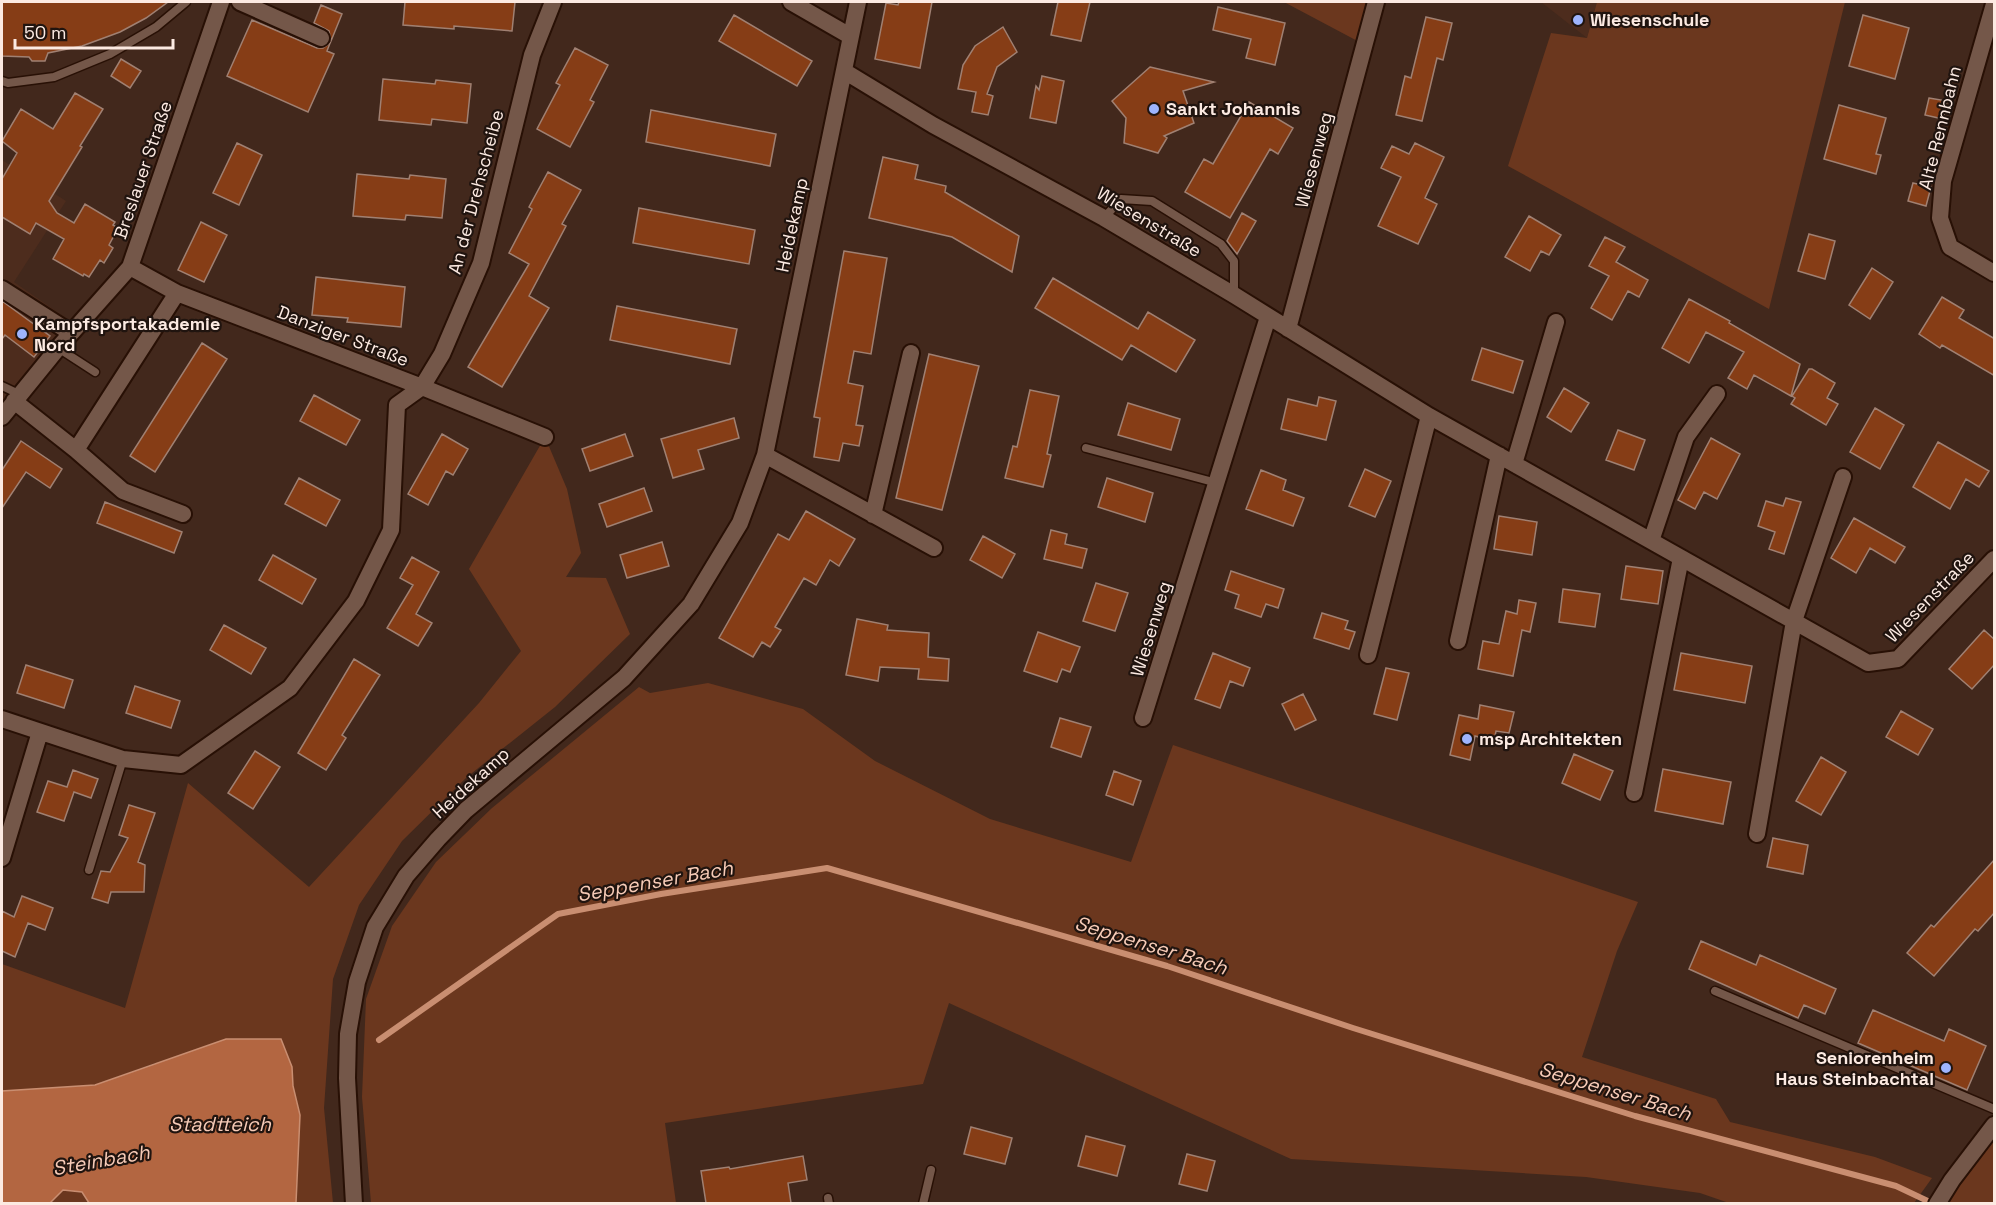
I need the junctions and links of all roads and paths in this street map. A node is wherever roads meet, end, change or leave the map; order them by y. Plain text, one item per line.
1 (186, 2) edge
2 (221, 2) edge
3 (240, 2) edge
4 (553, 2) edge
5 (791, 2) edge
6 (858, 2) edge
7 (1376, 2) edge
8 (1995, 4) edge
9 (850, 36) junction
10 (321, 38) dead end
11 (844, 71) junction
12 (2, 81) edge
13 (1104, 218) junction
14 (130, 267) junction
15 (1995, 273) edge
16 (2, 288) edge
17 (177, 292) junction
18 (1233, 295) junction
19 (1268, 317) junction
20 (1556, 322) dead end
21 (1288, 329) junction
22 (71, 333) junction
23 (58, 348) junction
24 (911, 353) dead end
25 (95, 372) dead end
26 (2, 386) edge
27 (422, 387) junction
28 (1716, 394) dead end
29 (17, 397) junction
30 (1429, 416) junction
31 (2, 417) edge
32 (545, 437) dead end
33 (1086, 448) dead end
34 (76, 450) junction
35 (765, 455) junction
36 (1499, 455) junction
37 (1514, 464) junction
38 (1843, 477) dead end
39 (1217, 483) junction
40 (183, 514) dead end
41 (873, 515) junction
42 (1651, 541) junction
43 (934, 548) dead end
44 (1681, 558) junction
45 (1995, 559) edge
46 (1794, 621) junction
47 (1458, 641) dead end
48 (1368, 655) dead end
49 (1143, 718) dead end
50 (2, 719) edge
51 (40, 732) junction
52 (123, 759) junction
53 (1634, 793) dead end
54 (1757, 834) dead end
55 (2, 858) edge
56 (89, 870) dead end
57 (1715, 991) dead end
58 (1995, 1109) edge
59 (1995, 1125) edge
60 (931, 1170) dead end
61 (354, 1203) edge
62 (922, 1203) edge
63 (1937, 1203) edge

1 - 12 lane
2 - 14 street, Breslauer Straße
3 - 10 street
4 - 27 street, An der Drehscheibe
5 - 9 street
6 - 9 street, Heidekamp
7 - 21 street, Wiesenweg
8 - 15 street, Alte Rennbahn
9 - 11 street, Heidekamp
11 - 13 street, Wiesenstraße
11 - 35 street, Heidekamp
13 - 18 street, Wiesenstraße
13 - 18 lane
14 - 17 street, Danziger Straße
14 - 22 street, Breslauer Straße
16 - 22 street
17 - 27 street, Danziger Straße
17 - 34 street
18 - 19 street, Wiesenstraße
19 - 21 street, Wiesenstraße
19 - 39 street, Wiesenweg
20 - 37 street
21 - 30 street, Wiesenstraße
22 - 23 street, Breslauer Straße
23 - 25 lane
23 - 29 street, Breslauer Straße
24 - 41 street
26 - 29 lane
27 - 32 street, Danziger Straße
27 - 52 street
28 - 42 street
29 - 31 street, Breslauer Straße
29 - 34 street
30 - 36 street, Wiesenstraße
30 - 48 street
33 - 39 lane
34 - 40 street
35 - 41 street
35 - 61 street, Heidekamp
36 - 37 street, Wiesenstraße
36 - 47 street
37 - 42 street, Wiesenstraße
38 - 46 street
39 - 49 street, Wiesenweg
41 - 43 street
42 - 44 street, Wiesenstraße
44 - 46 street, Wiesenstraße
44 - 53 street
45 - 46 street, Wiesenstraße
46 - 54 street
50 - 51 street
51 - 52 street
51 - 55 street
52 - 56 lane
57 - 58 lane
59 - 63 street
60 - 62 lane

